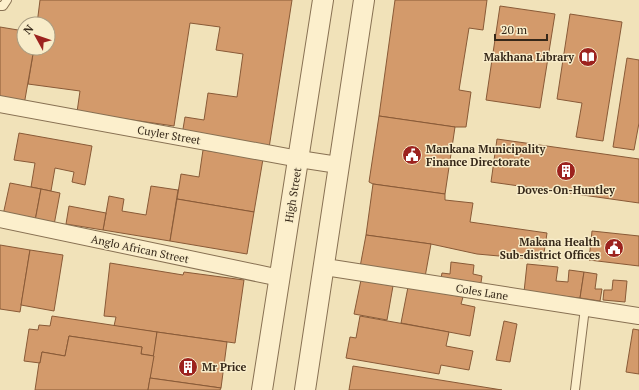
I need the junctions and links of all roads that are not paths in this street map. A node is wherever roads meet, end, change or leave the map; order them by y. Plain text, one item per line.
1 (7, 0) edge
2 (323, 0) edge
3 (364, 0) edge
4 (0, 6) edge
5 (0, 104) edge
6 (299, 159) junction
7 (338, 165) junction
8 (0, 219) edge
9 (324, 267) junction
10 (280, 278) junction
11 (585, 308) junction
12 (639, 316) edge
13 (262, 390) edge
14 (305, 390) edge
15 (575, 390) edge

1 - 4 lane
2 - 6 street, High Street
3 - 7 street
5 - 6 street, Cuyler Street
6 - 7 street, Cuyler Street
6 - 10 street, High Street
7 - 9 street
8 - 10 street, Anglo African Street
9 - 11 street, Coles Lane
9 - 14 street
10 - 13 street, High Street
11 - 12 street, Coles Lane
11 - 15 lane

